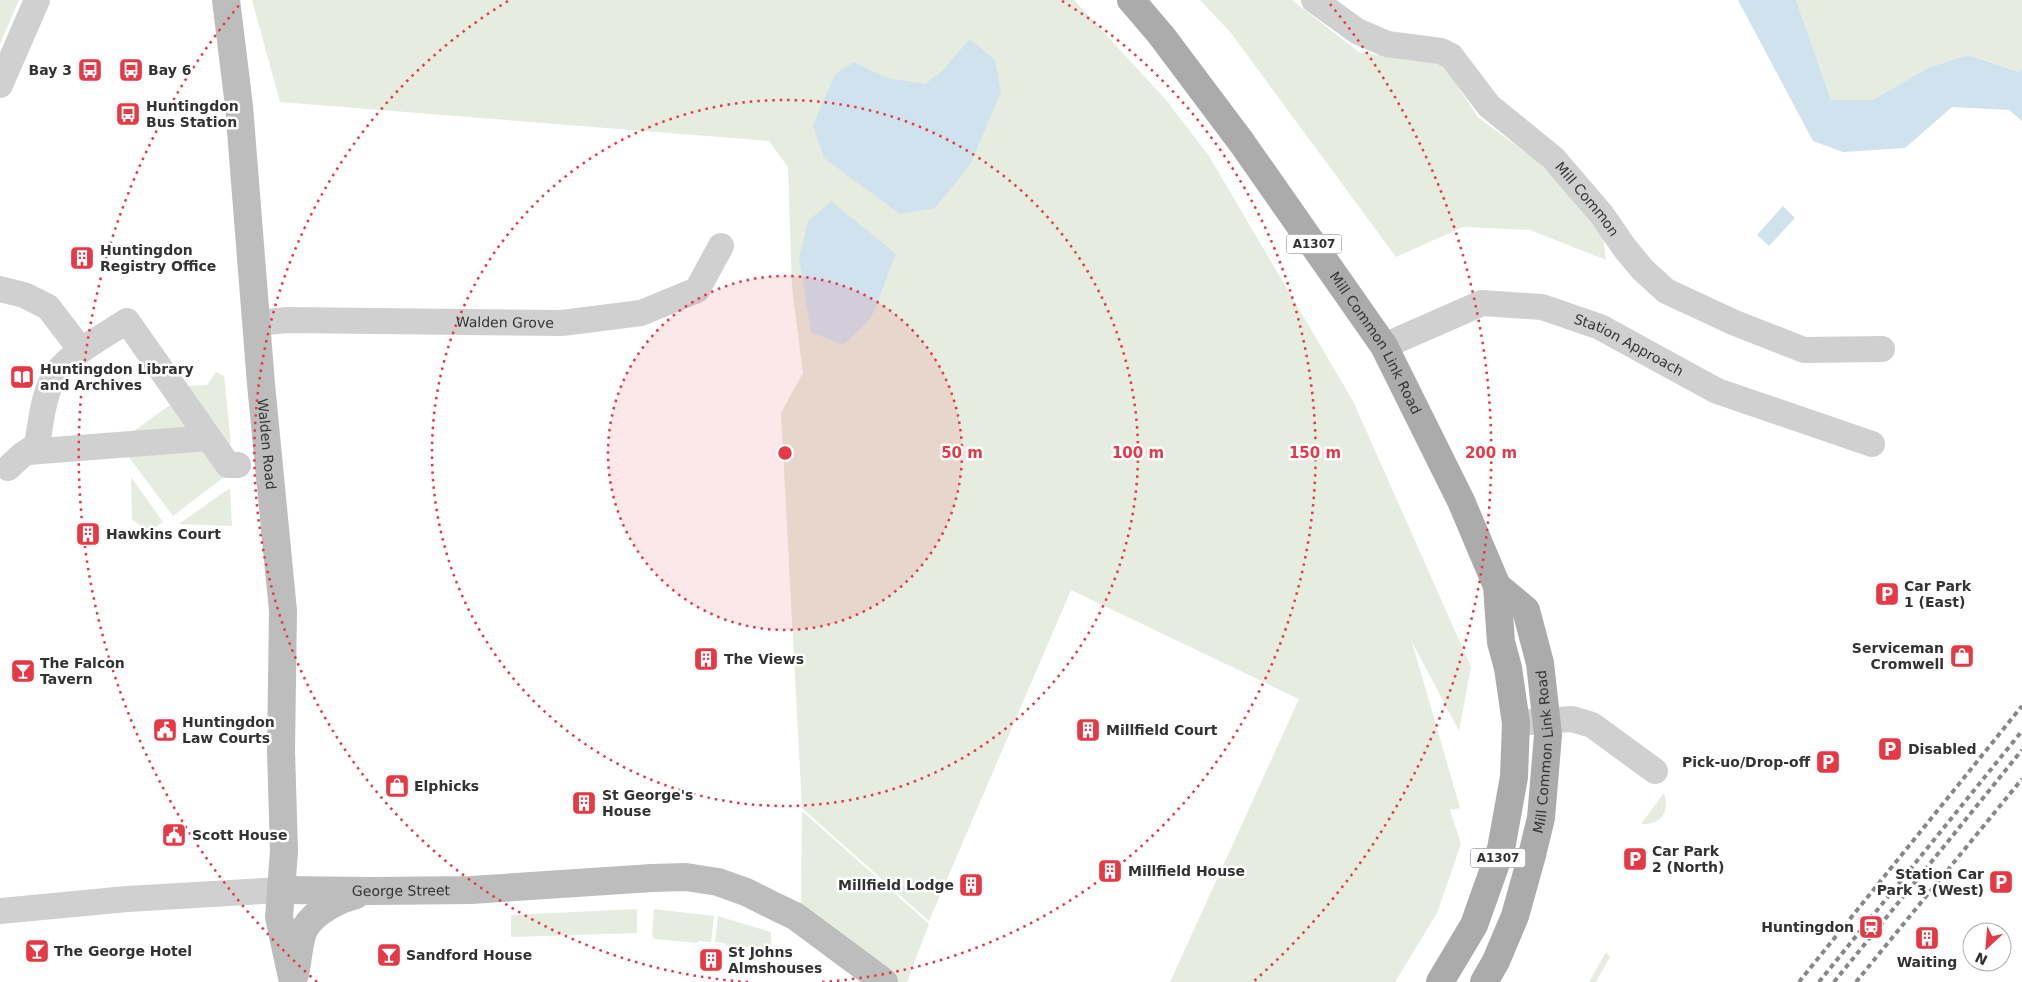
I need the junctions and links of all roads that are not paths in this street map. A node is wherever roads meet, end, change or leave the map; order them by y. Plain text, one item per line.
1 (36, 0) edge
2 (226, 0) edge
3 (1131, 0) edge
4 (1314, 0) edge
5 (0, 85) edge
6 (721, 246) dead end
7 (0, 289) edge
8 (256, 323) junction
9 (1384, 346) junction
10 (1882, 349) dead end
11 (81, 350) junction
12 (209, 438) junction
13 (1872, 444) dead end
14 (238, 465) dead end
15 (1497, 586) junction
16 (1547, 722) junction
17 (1516, 723) junction
18 (1655, 770) dead end
19 (372, 891) junction
20 (280, 894) junction
21 (0, 912) edge
22 (293, 982) edge
23 (884, 982) edge
24 (1440, 982) edge
25 (1484, 982) edge

1 - 5 street
2 - 8 main road, Walden Road
3 - 9 main road, Mill Common Link Road / A1307
4 - 10 street, Mill Common
6 - 8 street, Walden Grove
7 - 11 street
8 - 20 main road, Walden Road
9 - 13 street, Station Approach
9 - 15 main road, Mill Common Link Road / A1307
11 - 12 street
11 - 12 street
12 - 14 street
15 - 16 main road, Mill Common Link Road / A1307
15 - 17 main road, Mill Common Link Road / A1307
16 - 17 street
16 - 18 street
16 - 25 main road, Mill Common Link Road / A1307
17 - 24 main road, Mill Common Link Road / A1307
19 - 20 main road, George Street
19 - 22 main road
19 - 23 main road, George Street
20 - 21 street, George Street
20 - 22 main road, Walden Road

